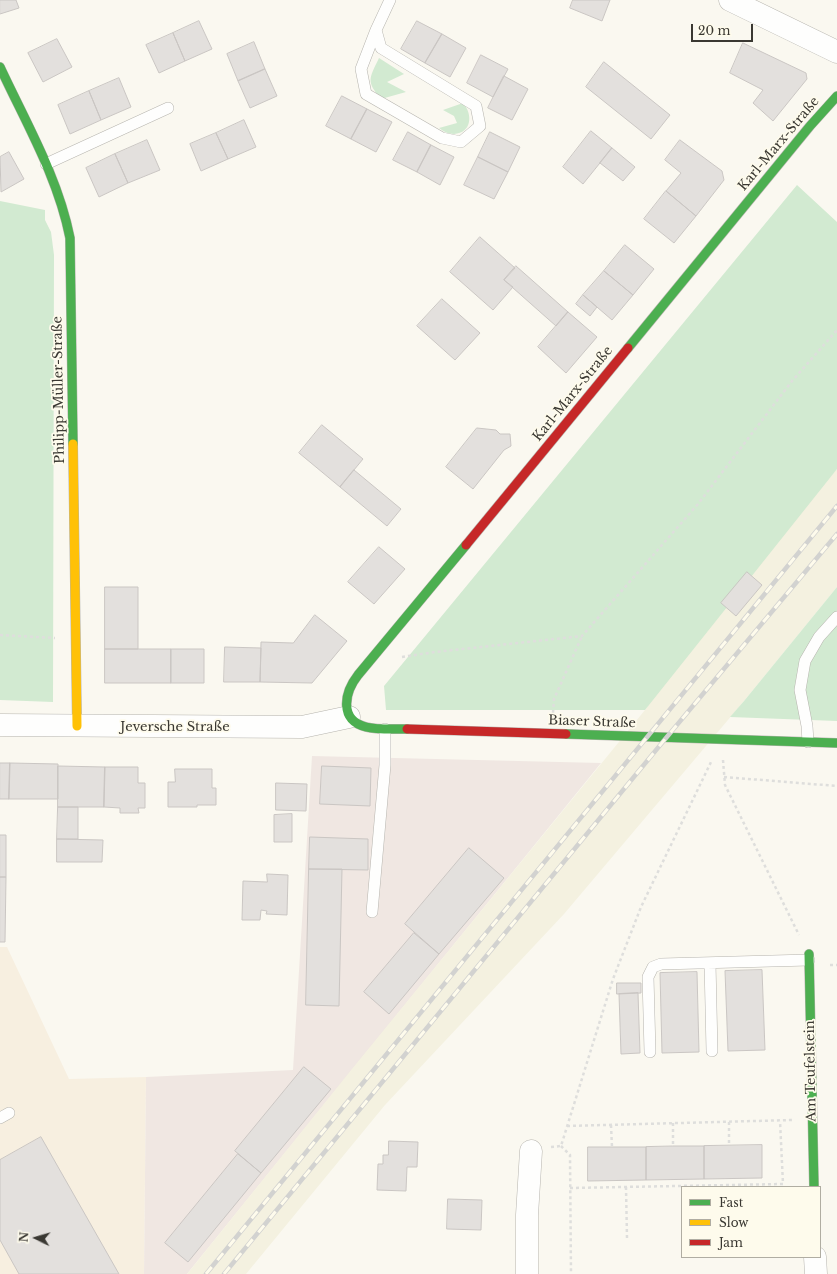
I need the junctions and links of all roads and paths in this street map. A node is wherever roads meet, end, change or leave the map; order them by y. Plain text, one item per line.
1 (390, 0) edge
2 (730, 0) edge
3 (376, 30) junction
4 (837, 52) edge
5 (0, 67) edge
6 (837, 96) edge
7 (168, 108) dead end
8 (46, 164) junction
9 (837, 330) edge
10 (837, 617) edge
11 (0, 635) edge
12 (582, 636) junction
13 (76, 639) junction
14 (370, 662) junction
15 (349, 717) junction
16 (553, 717) dead end
17 (0, 725) edge
18 (77, 726) junction
19 (385, 729) junction
20 (721, 739) junction
21 (808, 742) junction
22 (837, 743) edge
23 (724, 777) junction
24 (837, 786) edge
25 (372, 912) dead end
26 (809, 957) junction
27 (710, 963) junction
28 (712, 1051) dead end
29 (650, 1052) dead end
30 (780, 1120) junction
31 (812, 1120) junction
32 (729, 1122) junction
33 (673, 1123) junction
34 (611, 1125) junction
35 (567, 1126) junction
36 (729, 1145) dead end
37 (561, 1146) junction
38 (673, 1146) dead end
39 (612, 1147) dead end
40 (531, 1151) joint
41 (783, 1186) edge
42 (814, 1186) edge
43 (626, 1187) junction
44 (681, 1187) edge
45 (570, 1188) junction
46 (627, 1238) dead end
47 (815, 1258) edge
48 (527, 1274) edge
49 (571, 1274) edge
50 (816, 1274) edge

1 - 3 lane
2 - 4 street
3 - 3 lane
5 - 8 street, Philipp-Müller-Straße
6 - 14 street, Karl-Marx-Straße
7 - 8 lane
8 - 13 street, Philipp-Müller-Straße
9 - 12 path
10 - 21 lane
11 - 13 path
12 - 14 path
12 - 16 path
13 - 18 street, Philipp-Müller-Straße
14 - 15 street, Karl-Marx-Straße
15 - 18 street, Jeversche Straße
15 - 19 street, Biaser Straße
17 - 18 street, Jeversche Straße
19 - 20 street, Biaser Straße
19 - 25 lane
20 - 21 street, Biaser Straße
20 - 23 path
20 - 35 path
21 - 22 street, Biaser Straße
23 - 24 path
23 - 26 path
26 - 27 lane
26 - 31 street, Am Teufelstein
27 - 28 lane
27 - 29 lane
30 - 31 path
30 - 32 path
30 - 41 path
31 - 42 street, Am Teufelstein
32 - 33 path
32 - 36 path
33 - 34 path
33 - 38 path
34 - 35 path
34 - 39 path
35 - 37 path
37 - 40 path
37 - 45 path
40 - 48 street
43 - 44 path
43 - 45 path
43 - 46 path
45 - 49 path
47 - 50 street

